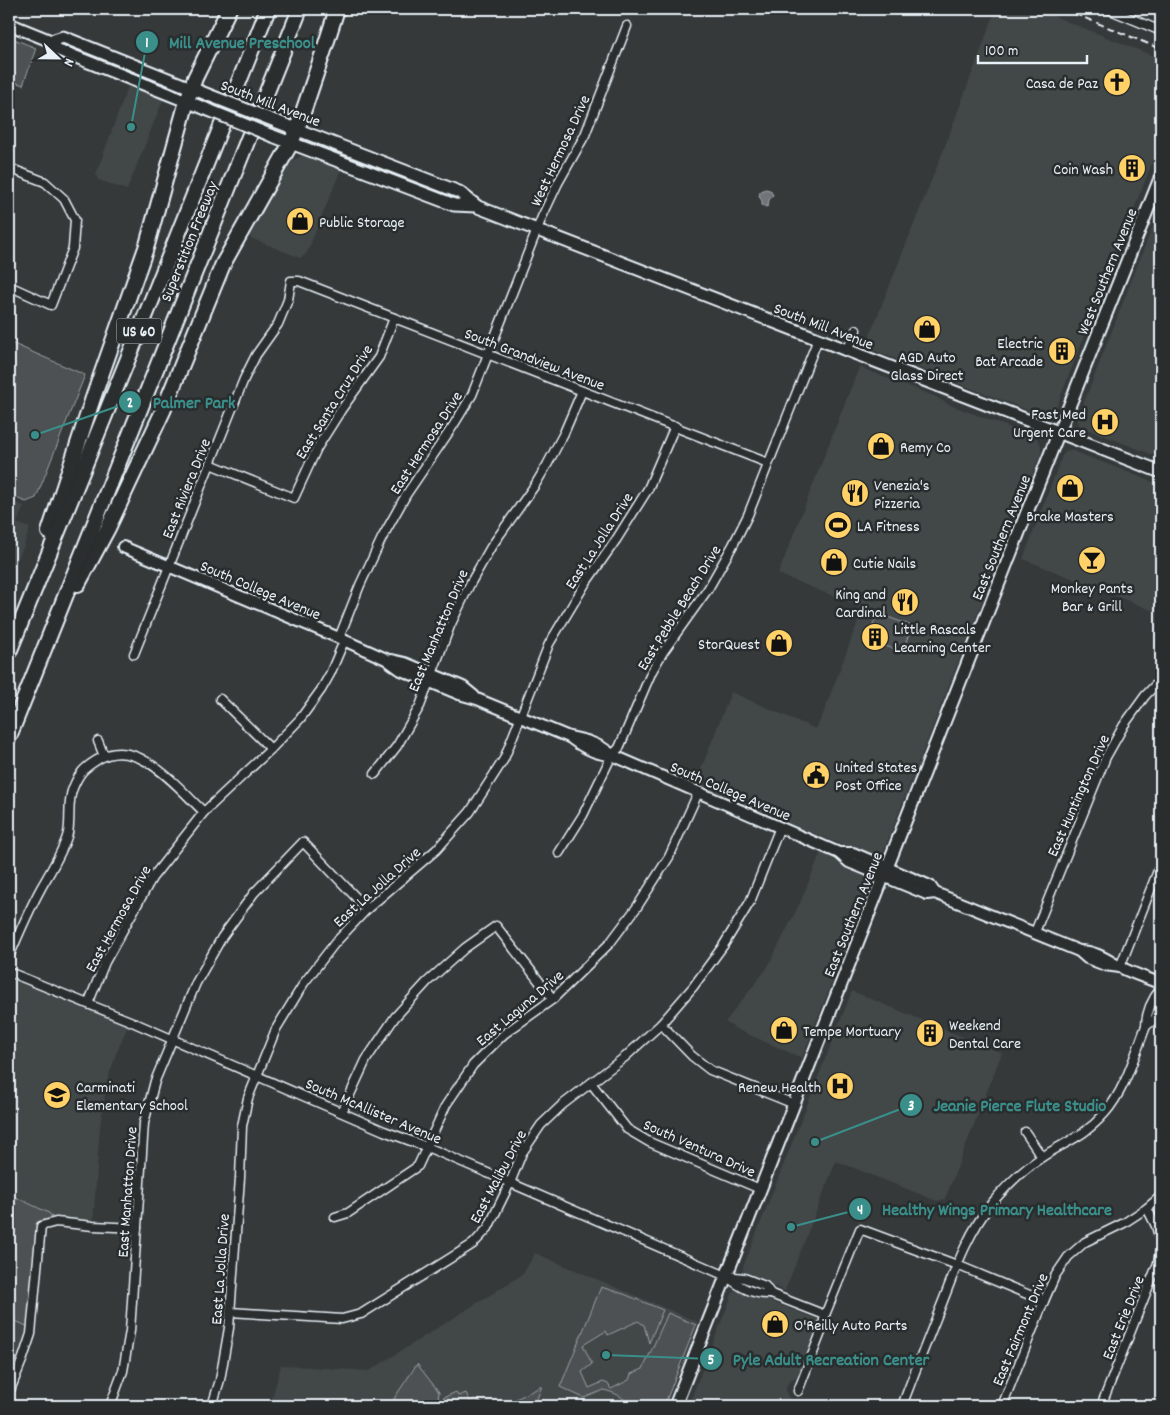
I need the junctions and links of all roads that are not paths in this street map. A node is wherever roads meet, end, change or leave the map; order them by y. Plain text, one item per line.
1 (229, 9) edge
2 (268, 9) edge
3 (300, 9) edge
4 (336, 9) edge
5 (1108, 9) edge
6 (9, 24) edge
7 (627, 26) dead end
8 (1161, 31) edge
9 (189, 94) junction
10 (296, 130) junction
11 (291, 143) junction
12 (9, 168) edge
13 (1161, 176) edge
14 (476, 206) junction
15 (537, 230) junction
16 (291, 281) joint
17 (9, 286) edge
18 (394, 318) junction
19 (856, 330) dead end
20 (818, 339) junction
21 (847, 351) junction
22 (489, 354) junction
23 (582, 391) junction
24 (675, 426) junction
25 (1059, 433) junction
26 (768, 463) junction
27 (210, 464) junction
28 (1161, 472) edge
29 (123, 547) dead end
30 (169, 566) junction
31 (341, 640) junction
32 (46, 644) junction
33 (9, 652) edge
34 (134, 654) dead end
35 (430, 678) junction
36 (1161, 679) edge
37 (220, 699) dead end
38 (521, 717) junction
39 (9, 737) edge
40 (98, 741) dead end
41 (271, 749) junction
42 (612, 755) junction
43 (104, 756) junction
44 (375, 774) dead end
45 (698, 793) junction
46 (204, 812) junction
47 (780, 827) junction
48 (559, 853) dead end
49 (1161, 863) edge
50 (885, 872) junction
51 (367, 909) junction
52 (1035, 932) junction
53 (9, 957) edge
54 (1120, 967) junction
55 (9, 972) edge
56 (1161, 984) edge
57 (1161, 988) edge
58 (553, 999) junction
59 (1161, 1003) edge
60 (88, 1004) junction
61 (661, 1024) junction
62 (1146, 1026) junction
63 (171, 1039) junction
64 (256, 1075) junction
65 (591, 1083) junction
66 (794, 1104) junction
67 (342, 1112) junction
68 (1025, 1132) dead end
69 (426, 1147) junction
70 (1042, 1158) junction
71 (510, 1183) junction
72 (760, 1189) junction
73 (1161, 1196) edge
74 (1146, 1208) junction
75 (335, 1217) dead end
76 (137, 1228) junction
77 (957, 1265) junction
78 (726, 1276) junction
79 (1044, 1300) junction
80 (230, 1312) junction
81 (826, 1315) junction
82 (798, 1391) dead end
83 (9, 1393) edge
84 (110, 1406) edge
85 (212, 1406) edge
86 (675, 1406) edge
87 (902, 1406) edge
88 (1002, 1406) edge
89 (1101, 1406) edge

1 - 9 highway
2 - 33 highway, Superstition Freeway / US 60
3 - 32 highway, Superstition Freeway / US 60
4 - 10 highway
5 - 8 street
6 - 9 main road, South Mill Avenue
7 - 15 street, West Hermosa Drive
9 - 10 main road, South Mill Avenue, bridge
9 - 11 main road, South Mill Avenue, bridge
9 - 33 highway
10 - 11 highway
10 - 14 main road, South Mill Avenue
11 - 14 main road, South Mill Avenue
11 - 32 highway
12 - 17 street
13 - 25 main road, West Southern Avenue
14 - 15 main road, South Mill Avenue
15 - 20 main road, South Mill Avenue
15 - 22 street, East Hermosa Drive
16 - 18 street, South Grandview Avenue
16 - 27 street, East Riviera Drive
18 - 22 street, South Grandview Avenue
18 - 27 street, East Santa Cruz Drive
19 - 21 street
20 - 21 main road, South Mill Avenue
20 - 26 street, East Pebble Beach Drive
21 - 25 main road, South Mill Avenue
22 - 23 street, South Grandview Avenue
22 - 31 street, East Hermosa Drive
23 - 24 street, South Grandview Avenue
23 - 35 street, East Manhatton Drive
24 - 26 street, South Grandview Avenue
24 - 38 street, East La Jolla Drive
25 - 28 main road, South Mill Avenue
25 - 50 main road, East Southern Avenue
26 - 42 street, East Pebble Beach Drive
27 - 30 street, East Riviera Drive
29 - 30 street, South College Avenue
30 - 31 street, South College Avenue
30 - 34 street, East Riviera Drive
31 - 35 street, South College Avenue
31 - 41 street, East Hermosa Drive
32 - 39 highway, Superstition Freeway / US 60
35 - 38 street, South College Avenue
35 - 44 street, East Manhatton Drive
36 - 52 street, East Huntington Drive
37 - 41 street
38 - 42 street, South College Avenue
38 - 51 street, East La Jolla Drive
40 - 43 street
41 - 46 street, East Hermosa Drive
42 - 45 street, South College Avenue
42 - 48 street, East Pebble Beach Drive
43 - 46 street
43 - 53 street
45 - 47 street, South College Avenue
45 - 58 street, East Laguna Drive
46 - 60 street, East Hermosa Drive
47 - 50 street, South College Avenue
47 - 61 street, East Malibu Drive
49 - 54 street
50 - 52 street, South College Avenue
50 - 66 main road, East Southern Avenue
51 - 63 street, East Manhatton Drive
51 - 64 street, East La Jolla Drive
52 - 54 street, South College Avenue
54 - 56 street, South College Avenue
55 - 60 street, South McAllister Avenue
57 - 62 street
58 - 67 street
58 - 69 street, East Laguna Drive
59 - 62 street
60 - 63 street, South McAllister Avenue
61 - 65 street, East Malibu Drive
61 - 66 street
62 - 70 street
63 - 64 street, South McAllister Avenue
63 - 76 street, East Manhatton Drive
64 - 67 street, South McAllister Avenue
64 - 80 street, East La Jolla Drive
65 - 71 street, East Malibu Drive
65 - 72 street, South Ventura Drive
66 - 72 main road, East Southern Avenue
67 - 69 street, South McAllister Avenue
68 - 70 street
69 - 71 street, South McAllister Avenue
69 - 75 street, East Laguna Drive
70 - 77 street
71 - 78 street, South McAllister Avenue
71 - 80 street, East Malibu Drive
72 - 78 main road, East Southern Avenue
73 - 74 street, East Fairmont Drive
74 - 79 street, East Fairmont Drive
74 - 89 street, East Erie Drive
76 - 83 street
76 - 84 street, East Manhatton Drive
77 - 79 street
77 - 81 street
77 - 87 street
78 - 81 street, South McAllister Avenue
78 - 86 main road, East Southern Avenue
79 - 88 street, East Fairmont Drive
80 - 85 street, East La Jolla Drive
81 - 82 street

